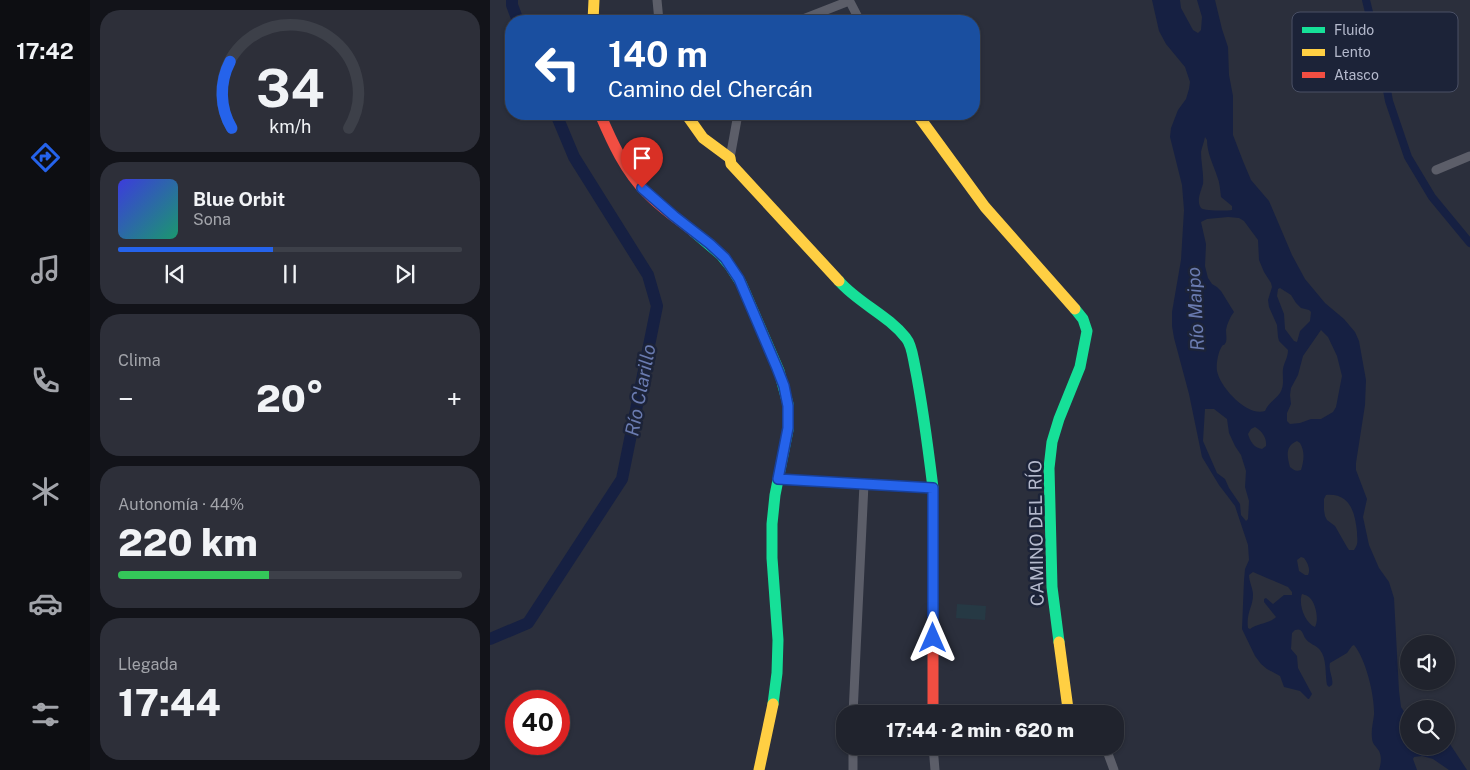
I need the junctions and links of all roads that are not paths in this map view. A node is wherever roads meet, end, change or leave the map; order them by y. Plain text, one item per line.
1 (594, 0) edge
2 (656, 0) edge
3 (849, 1) edge
4 (593, 15) edge
5 (658, 15) edge
6 (813, 15) edge
7 (857, 15) edge
8 (602, 120) edge
9 (690, 120) edge
10 (737, 120) edge
11 (921, 120) edge
12 (1470, 156) edge
13 (730, 158) junction
14 (1436, 170) dead end
15 (778, 479) junction
16 (864, 484) junction
17 (933, 488) junction
18 (853, 705) edge
19 (933, 705) edge
20 (1067, 705) edge
21 (853, 755) edge
22 (934, 755) edge
23 (1108, 755) edge
24 (760, 770) edge
25 (853, 770) edge
26 (935, 770) edge
27 (1114, 770) edge

1 - 4 street
2 - 5 street
3 - 6 street
3 - 7 street
8 - 15 street
9 - 13 street
10 - 13 street
11 - 20 street, CAMINO DEL RÍO
12 - 14 street
13 - 17 street
15 - 16 street
15 - 24 street
16 - 17 street
16 - 18 street
17 - 19 street
21 - 25 street
22 - 26 street
23 - 27 street

